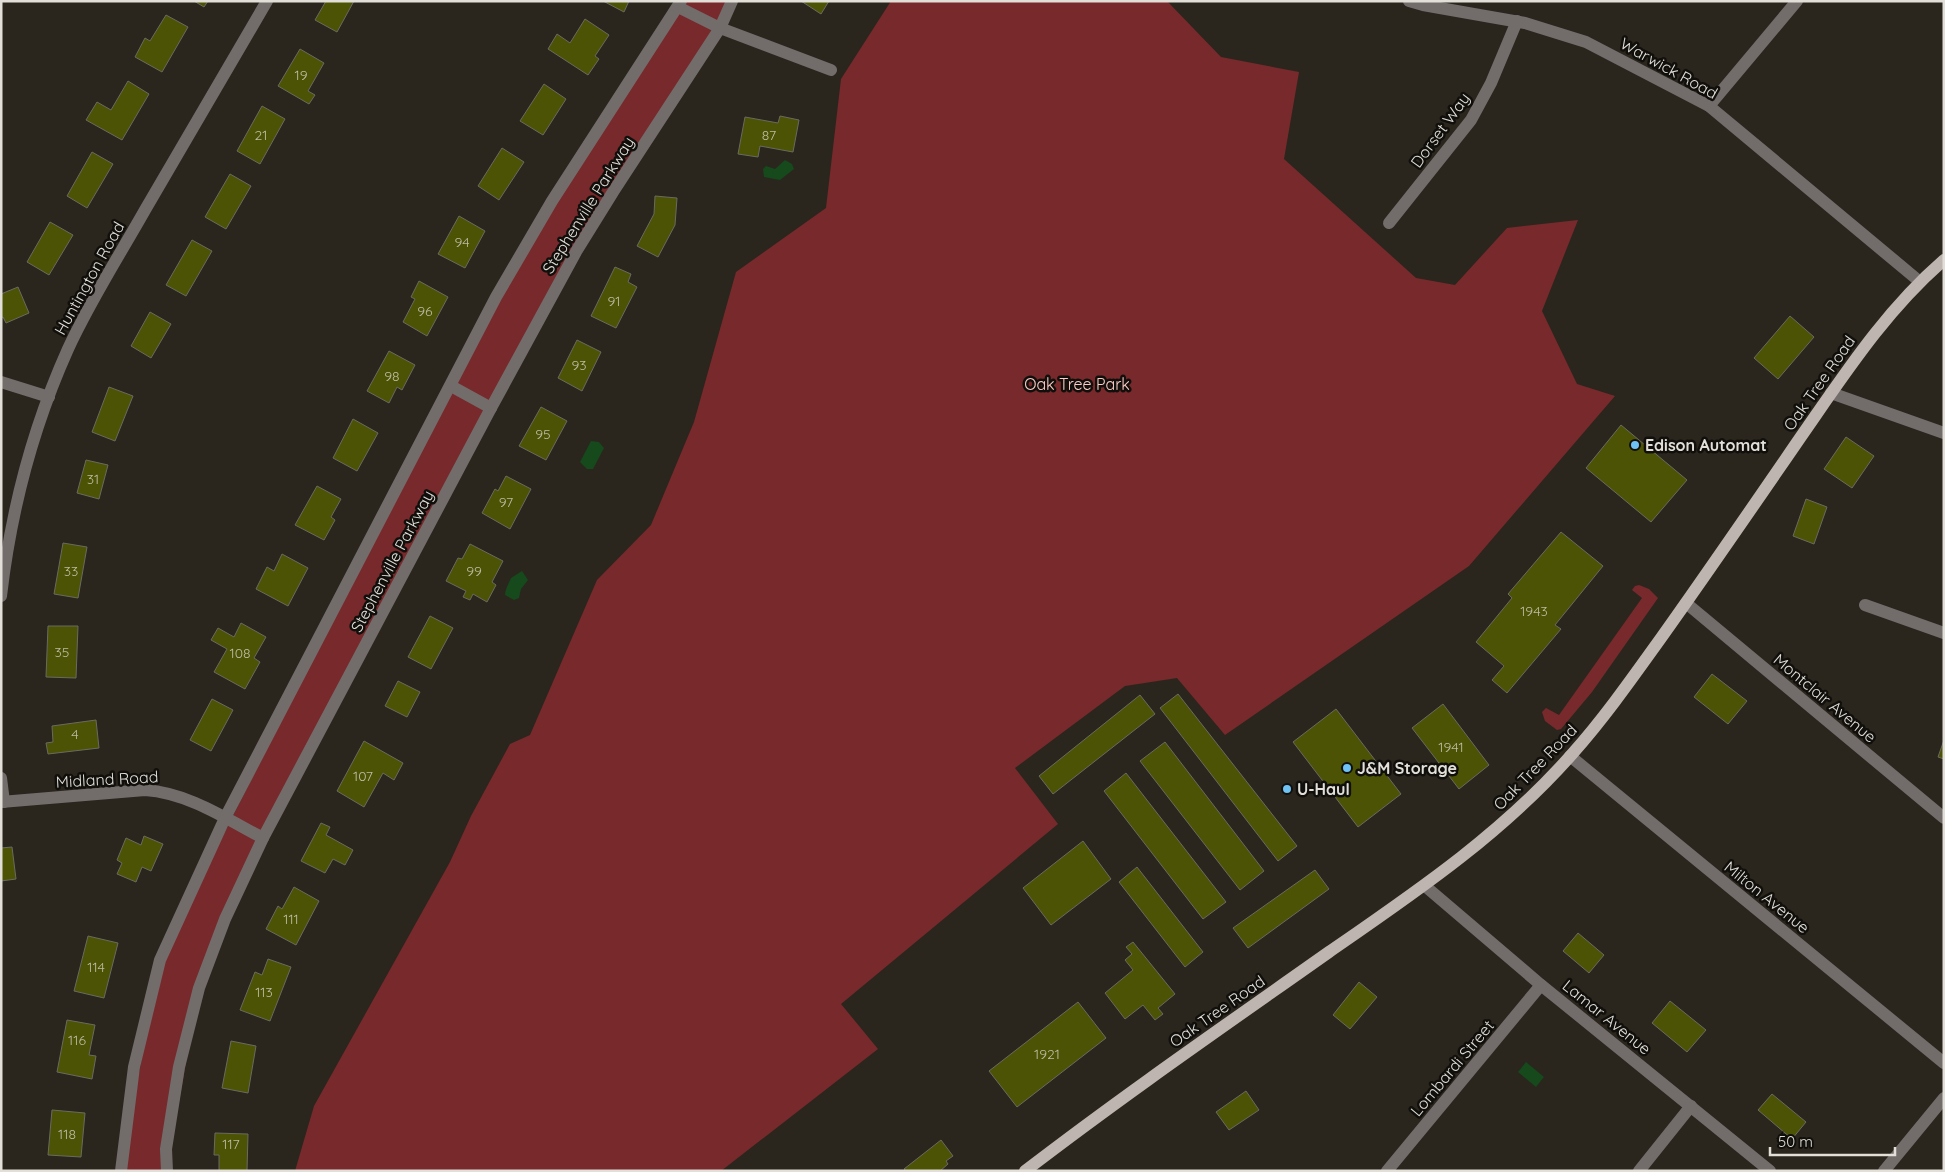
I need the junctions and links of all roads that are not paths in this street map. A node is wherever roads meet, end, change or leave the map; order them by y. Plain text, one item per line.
1 (267, 1) edge
2 (732, 1) edge
3 (1409, 1) edge
4 (1797, 1) edge
5 (680, 4) edge
6 (1516, 21) junction
7 (720, 28) junction
8 (831, 70) dead end
9 (1709, 106) junction
10 (1389, 223) dead end
11 (1944, 260) edge
12 (1919, 281) junction
13 (1, 382) edge
14 (451, 386) junction
15 (1831, 393) junction
16 (49, 397) junction
17 (491, 408) junction
18 (1944, 433) edge
19 (1, 596) edge
20 (1686, 603) junction
21 (1865, 605) dead end
22 (1944, 634) edge
23 (1570, 756) junction
24 (1, 778) edge
25 (2, 802) edge
26 (225, 818) junction
27 (1944, 818) edge
28 (263, 838) junction
29 (1425, 886) junction
30 (1541, 985) junction
31 (1944, 1064) edge
32 (1944, 1098) edge
33 (1691, 1106) junction
34 (121, 1171) edge
35 (166, 1171) edge
36 (1025, 1171) edge
37 (1387, 1171) edge
38 (1639, 1171) edge
39 (1770, 1171) edge
40 (1884, 1171) edge

1 - 16 street, Huntington Road
2 - 7 street, Stephenville Parkway
3 - 6 street, Warwick Road
4 - 9 street
5 - 7 street
5 - 14 street, Stephenville Parkway
6 - 9 street, Warwick Road
6 - 10 street, Dorset Way
7 - 8 street
7 - 17 street, Stephenville Parkway
9 - 12 street, Warwick Road
11 - 12 main road, Oak Tree Road
12 - 15 main road, Oak Tree Road
13 - 16 street
14 - 17 street
14 - 26 street, Stephenville Parkway
15 - 18 street
15 - 20 main road, Oak Tree Road
16 - 19 street, Huntington Road
17 - 28 street, Stephenville Parkway
20 - 23 main road, Oak Tree Road
20 - 27 street, Montclair Avenue
21 - 22 street
23 - 29 main road, Oak Tree Road
23 - 31 street, Milton Avenue
24 - 25 street
25 - 26 street, Midland Road
26 - 28 street, Midland Road
26 - 34 street, Stephenville Parkway
28 - 35 street, Stephenville Parkway
29 - 30 street, Lamar Avenue
29 - 36 main road, Oak Tree Road
30 - 33 street, Lamar Avenue
30 - 37 street, Lombardi Street
32 - 40 street
33 - 38 street
33 - 39 street, Lamar Avenue

